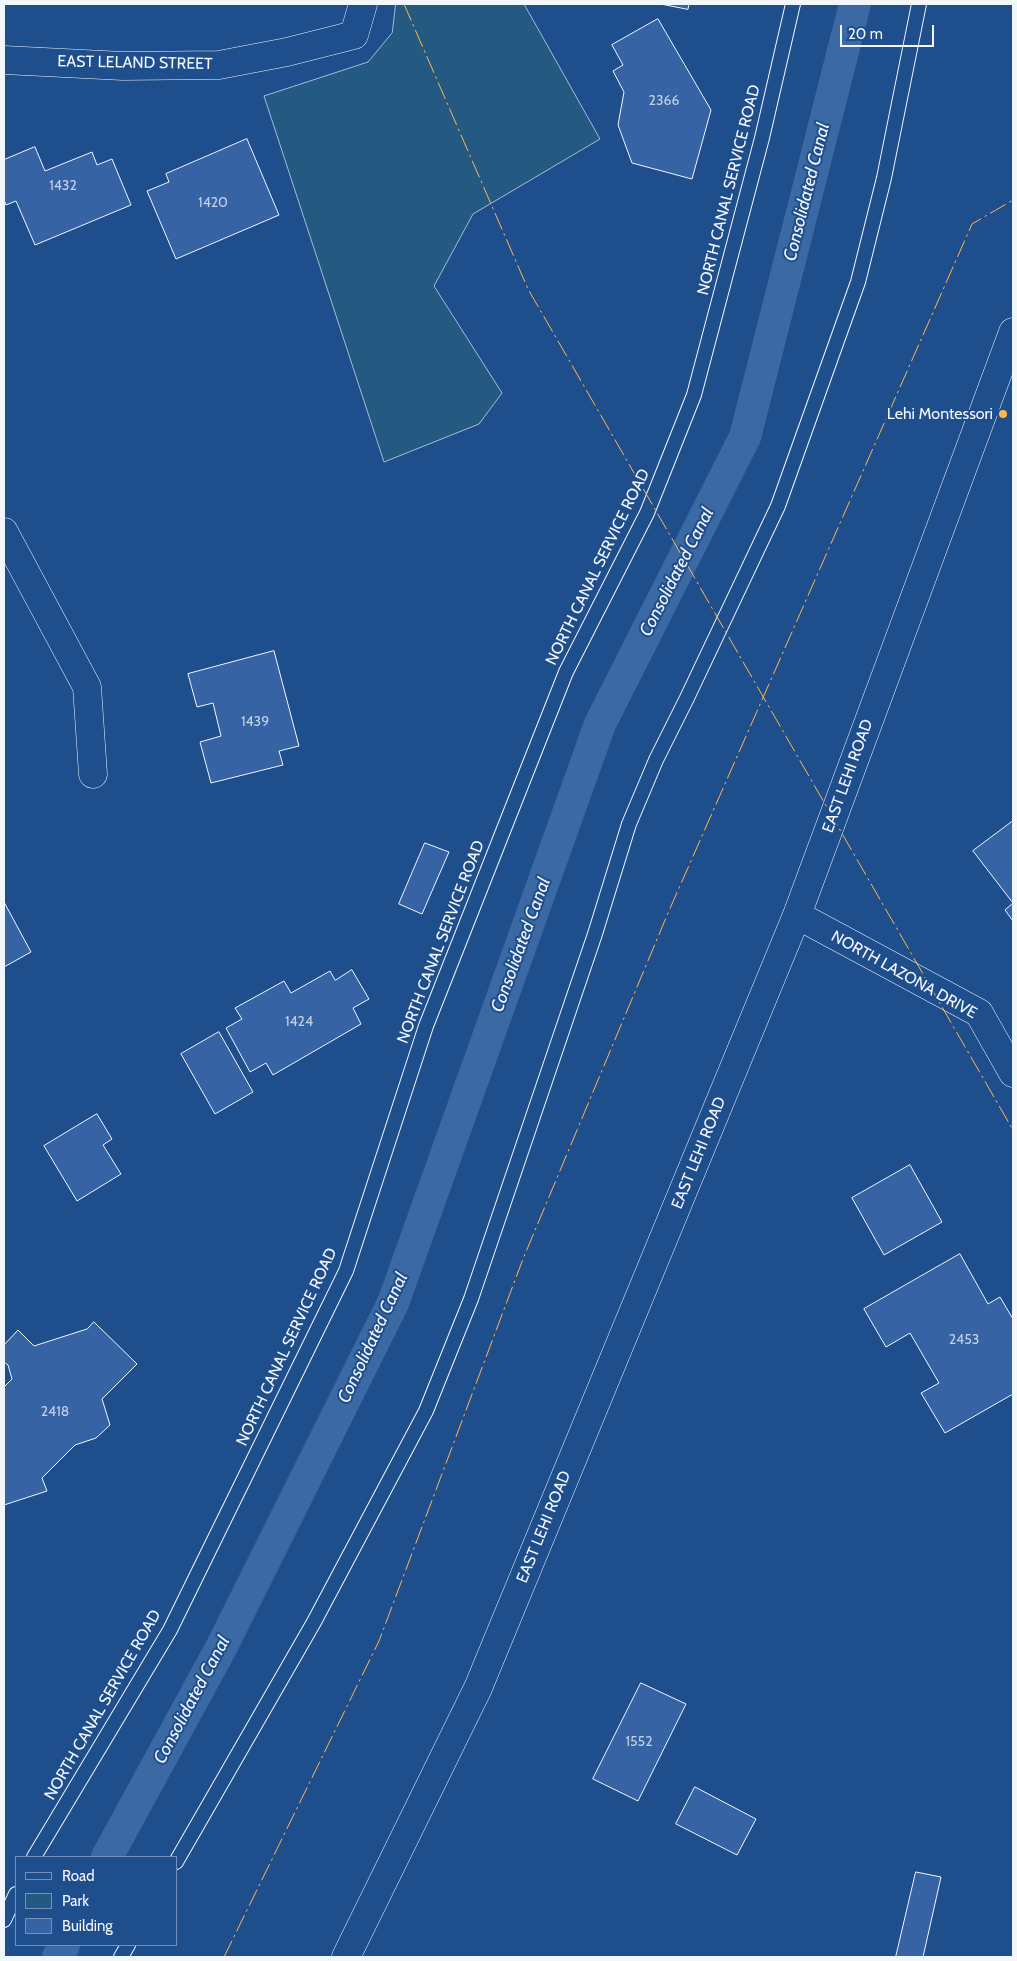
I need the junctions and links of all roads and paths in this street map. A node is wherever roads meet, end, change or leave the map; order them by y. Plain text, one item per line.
1 (363, 4) edge
2 (793, 4) edge
3 (919, 4) edge
4 (4, 60) edge
5 (1013, 332) edge
6 (1006, 375) edge
7 (4, 532) edge
8 (93, 774) dead end
9 (797, 915) junction
10 (1013, 1074) edge
11 (35, 1856) edge
12 (178, 1859) edge
13 (15, 1896) edge
14 (4, 1920) edge
15 (127, 1946) edge
16 (121, 1957) edge
17 (346, 1957) edge

1 - 4 street, EAST LELAND STREET
2 - 11 lane, NORTH CANAL SERVICE ROAD
3 - 12 lane
5 - 6 street, EAST LEHI ROAD
6 - 9 street, EAST LEHI ROAD
7 - 8 street
9 - 10 street, NORTH LAZONA DRIVE
9 - 17 street, EAST LEHI ROAD
13 - 14 lane
15 - 16 lane

